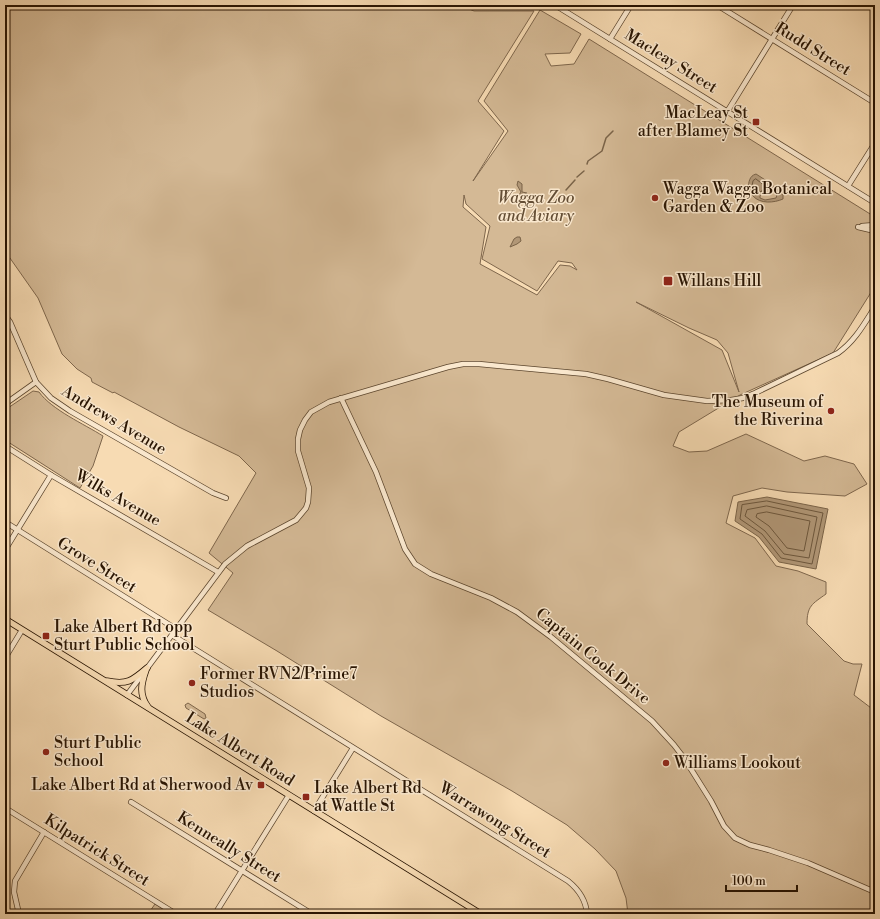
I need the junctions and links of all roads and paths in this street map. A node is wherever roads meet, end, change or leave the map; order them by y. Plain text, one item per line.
1 (555, 5) edge
2 (631, 5) edge
3 (717, 5) edge
4 (793, 5) edge
5 (610, 39) junction
6 (772, 39) junction
7 (875, 103) edge
8 (727, 112) junction
9 (875, 143) edge
10 (848, 186) junction
11 (875, 203) edge
12 (875, 225) edge
13 (875, 231) edge
14 (875, 307) edge
15 (5, 315) edge
16 (36, 382) junction
17 (341, 398) junction
18 (5, 404) edge
19 (5, 446) edge
20 (52, 475) junction
21 (226, 498) dead end
22 (5, 522) edge
23 (17, 530) junction
24 (5, 550) edge
25 (218, 572) junction
26 (5, 619) edge
27 (176, 629) junction
28 (22, 630) junction
29 (172, 635) junction
30 (5, 658) edge
31 (147, 668) junction
32 (103, 680) junction
33 (127, 695) junction
34 (150, 709) junction
35 (353, 748) junction
36 (289, 795) junction
37 (131, 802) dead end
38 (5, 808) edge
39 (314, 811) junction
40 (44, 832) junction
41 (242, 871) junction
42 (875, 892) edge
43 (19, 914) edge
44 (176, 914) edge
45 (215, 914) edge
46 (312, 914) edge
47 (481, 914) edge
48 (587, 914) edge

1 - 5 street, Macleay Street
2 - 5 street
3 - 6 street, Rudd Street
4 - 6 street
5 - 8 street, Macleay Street
6 - 7 street, Rudd Street
6 - 8 street
8 - 10 street, Macleay Street
9 - 10 street
10 - 11 street, Macleay Street
12 - 13 street
14 - 17 street
15 - 16 street, Andrews Avenue
16 - 18 street
16 - 21 street, Andrews Avenue
17 - 25 street
17 - 42 street, Captain Cook Drive
19 - 20 street, Wilks Avenue
20 - 23 street
20 - 25 street, Wilks Avenue
22 - 23 street, Grove Street
23 - 24 street
23 - 27 street, Grove Street
25 - 27 street
26 - 28 main road, Lake Albert Road
27 - 29 street
28 - 30 street
28 - 32 main road, Lake Albert Road
29 - 31 street
29 - 35 street, Warrawong Street
31 - 32 main road
31 - 33 street
31 - 34 main road
32 - 33 main road, Lake Albert Road
33 - 34 main road, Lake Albert Road
34 - 36 main road, Lake Albert Road
35 - 39 street
35 - 48 street, Warrawong Street
36 - 39 main road, Lake Albert Road
36 - 41 street
37 - 41 street, Kenneally Street
38 - 40 street, Kilpatrick Street
39 - 47 main road, Lake Albert Road
40 - 43 street
40 - 44 street, Kilpatrick Street
41 - 45 street
41 - 46 street, Kenneally Street

